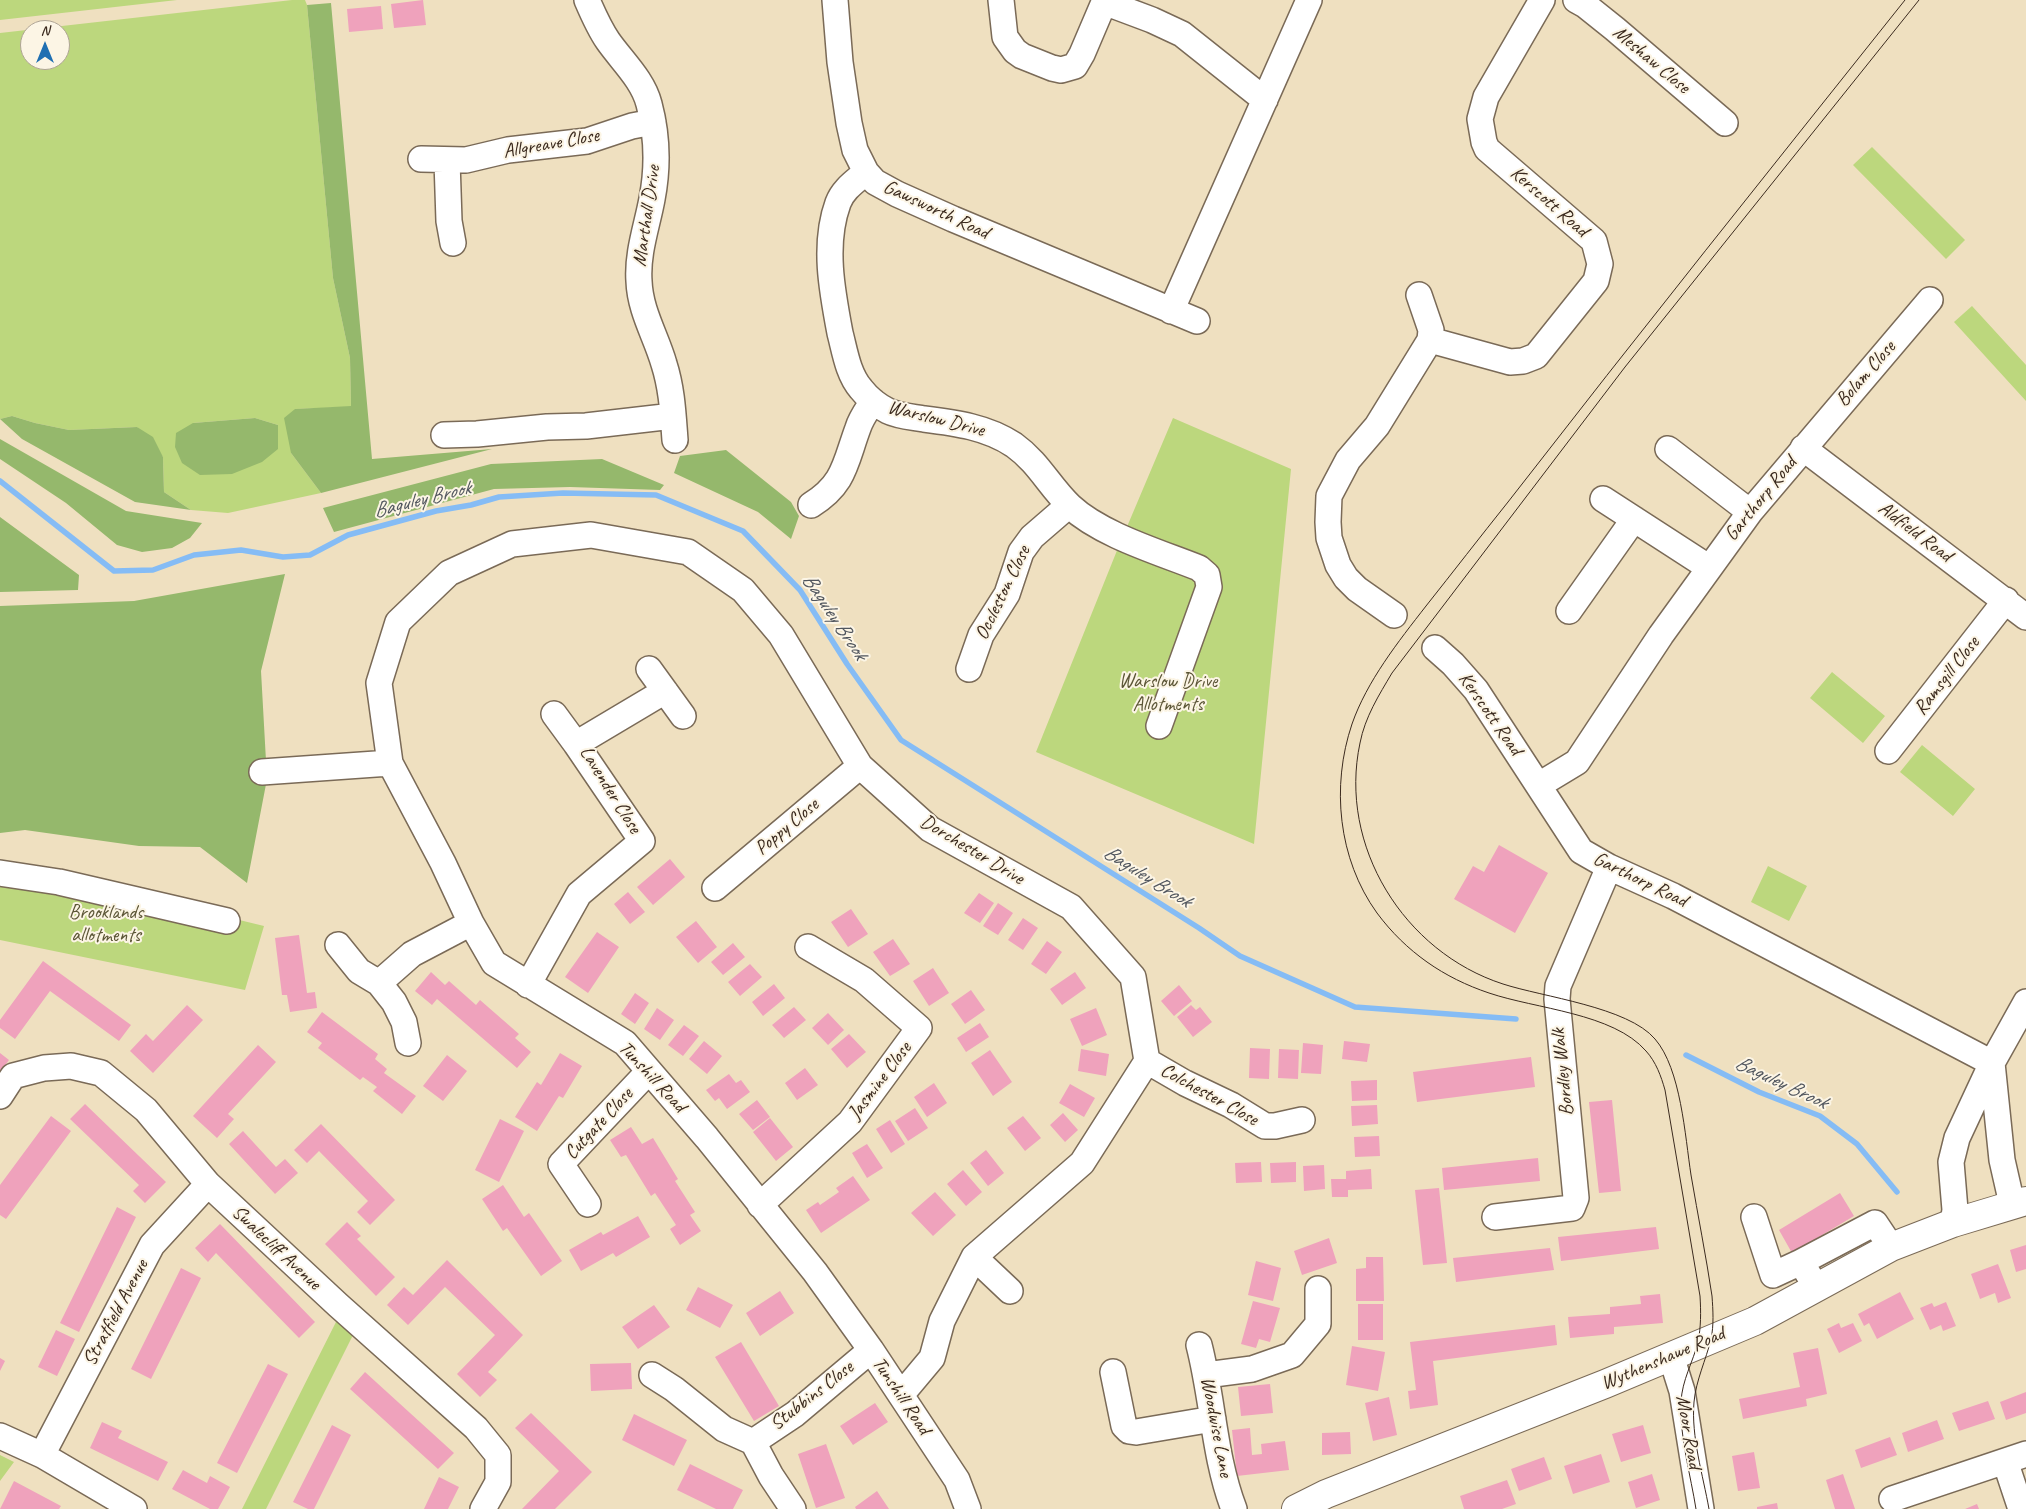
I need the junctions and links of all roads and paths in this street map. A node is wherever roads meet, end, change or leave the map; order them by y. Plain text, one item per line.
1 (587, 0) edge
2 (835, 0) edge
3 (1001, 0) edge
4 (1309, 0) edge
5 (1542, 0) edge
6 (1576, 0) edge
7 (1104, 1) edge
8 (1265, 100) junction
9 (653, 122) junction
10 (1726, 123) dead end
11 (421, 159) dead end
12 (447, 161) junction
13 (866, 172) junction
14 (453, 243) dead end
15 (1420, 295) dead end
16 (1930, 300) dead end
17 (1171, 311) junction
18 (1197, 321) dead end
19 (1430, 340) junction
20 (873, 401) junction
21 (444, 435) dead end
22 (1803, 448) junction
23 (1668, 449) dead end
24 (1604, 499) dead end
25 (811, 505) dead end
26 (1069, 505) junction
27 (1750, 512) junction
28 (1634, 518) junction
29 (1708, 568) junction
30 (2006, 600) junction
31 (1569, 611) dead end
32 (1394, 615) dead end
33 (2026, 617) edge
34 (398, 622) joint
35 (1435, 648) dead end
36 (649, 668) dead end
37 (969, 668) dead end
38 (665, 691) junction
39 (554, 714) dead end
40 (682, 716) dead end
41 (1159, 726) dead end
42 (576, 744) junction
43 (1888, 751) dead end
44 (390, 763) junction
45 (860, 766) junction
46 (262, 772) dead end
47 (1539, 784) junction
48 (1609, 867) junction
49 (0, 873) edge
50 (714, 888) dead end
51 (227, 921) dead end
52 (471, 923) junction
53 (338, 945) dead end
54 (808, 947) dead end
55 (379, 983) junction
56 (528, 985) junction
57 (2026, 1002) edge
58 (408, 1043) dead end
59 (1147, 1061) junction
60 (1992, 1063) junction
61 (649, 1071) junction
62 (0, 1096) edge
63 (1302, 1120) dead end
64 (208, 1184) junction
65 (2019, 1203) edge
66 (588, 1204) dead end
67 (760, 1205) junction
68 (1495, 1217) dead end
69 (1754, 1217) dead end
70 (1954, 1223) junction
71 (1891, 1247) junction
72 (974, 1257) junction
73 (1801, 1262) junction
74 (1816, 1287) junction
75 (1318, 1289) dead end
76 (1010, 1291) dead end
77 (1199, 1345) dead end
78 (871, 1350) junction
79 (1671, 1356) junction
80 (1113, 1372) dead end
81 (1206, 1374) junction
82 (652, 1375) dead end
83 (901, 1395) junction
84 (1213, 1420) junction
85 (0, 1436) edge
86 (753, 1442) junction
87 (42, 1455) junction
88 (2016, 1458) edge
89 (1892, 1499) dead end
90 (134, 1509) edge
91 (483, 1509) edge
92 (793, 1509) edge
93 (968, 1509) edge
94 (1234, 1509) edge
95 (1296, 1509) edge
96 (1702, 1509) edge
97 (2021, 1509) edge

1 - 9 street, Marthall Drive
2 - 13 street, Gawsworth Road
3 - 7 street
4 - 8 street
5 - 19 street, Kerscott Road
6 - 10 street, Meshaw Close
7 - 8 street
8 - 17 street
9 - 12 street, Allgreave Close
9 - 21 street, Marthall Drive
11 - 12 street, Allgreave Close
12 - 14 street
13 - 17 street, Gawsworth Road
13 - 20 street, Warslow Drive
15 - 19 street
16 - 22 street, Bolam Close
17 - 18 street, Gawsworth Road
19 - 32 street
20 - 25 street
20 - 26 street, Warslow Drive
22 - 27 street, Garthorp Road
22 - 30 street, Aldfield Road
23 - 27 street
24 - 28 street
26 - 37 street, Occleston Close
26 - 41 street, Warslow Drive
27 - 29 street, Garthorp Road
28 - 29 street
28 - 31 street
29 - 47 street, Garthorp Road
30 - 33 street, Aldfield Road
30 - 43 street, Ramsgill Close
34 - 44 street, Tunshill Road
34 - 45 street, Dorchester Drive
35 - 47 street, Kerscott Road
36 - 38 street
38 - 40 street
38 - 42 street, Lavender Close
39 - 42 street
42 - 56 street, Lavender Close
44 - 46 street
44 - 52 street, Tunshill Road
45 - 50 street, Poppy Close
45 - 59 street, Dorchester Drive
47 - 48 street, Garthorp Road
48 - 60 street, Garthorp Road
48 - 68 street, Bordley Walk
49 - 51 street
52 - 55 street
52 - 56 street, Tunshill Road
53 - 55 street
54 - 67 street, Jasmine Close
55 - 58 street
56 - 61 street, Tunshill Road
57 - 60 street
59 - 63 street, Colchester Close
59 - 72 street
60 - 65 street
60 - 70 street
61 - 66 street, Cutgate Close
61 - 67 street, Tunshill Road
62 - 64 street, Swalecliff Avenue
64 - 87 street, Stratfield Avenue
64 - 91 street, Swalecliff Avenue
65 - 70 main road, Wythenshawe Road
67 - 78 street, Tunshill Road
69 - 73 street
70 - 71 main road, Wythenshawe Road
71 - 73 street
71 - 74 main road, Wythenshawe Road
72 - 76 street
72 - 83 street
73 - 74 street
74 - 79 main road, Wythenshawe Road
75 - 81 street
77 - 81 street, Woodwise Lane
78 - 83 street, Tunshill Road
78 - 86 street, Stubbins Close
79 - 95 main road, Wythenshawe Road
79 - 96 street, Moor Road
80 - 84 street
81 - 84 street, Woodwise Lane
82 - 86 street, Stubbins Close
83 - 93 street, Tunshill Road
84 - 94 street, Woodwise Lane
85 - 87 street
86 - 92 street, Stubbins Close
87 - 90 street
88 - 89 street
88 - 97 street

